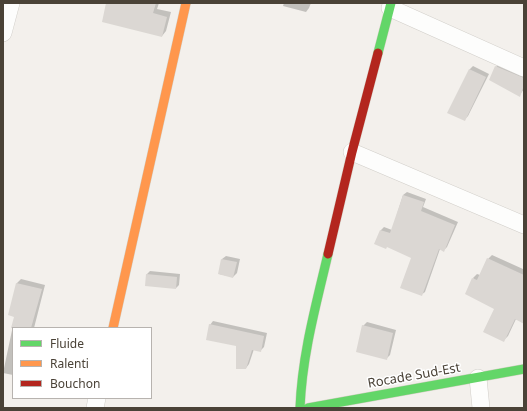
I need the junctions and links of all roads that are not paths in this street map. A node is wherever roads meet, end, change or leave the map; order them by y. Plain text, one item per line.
1 (11, 3) edge
2 (186, 3) edge
3 (391, 5) edge
4 (3, 33) edge
5 (524, 68) edge
6 (352, 152) junction
7 (524, 225) edge
8 (113, 327) edge
9 (524, 369) edge
10 (478, 378) junction
11 (300, 408) edge
12 (308, 408) edge
13 (481, 408) edge

1 - 4 street
2 - 8 street
3 - 5 street
3 - 6 street
6 - 7 street
6 - 11 street
9 - 10 street, Rocade Sud-Est
10 - 12 street, Rocade Sud-Est
10 - 13 street

